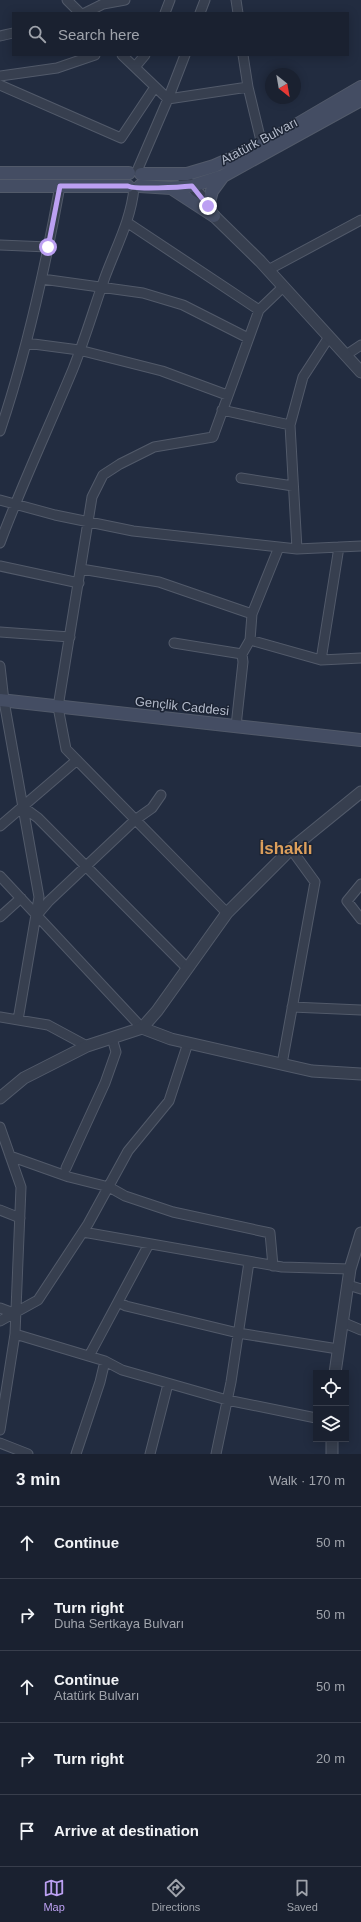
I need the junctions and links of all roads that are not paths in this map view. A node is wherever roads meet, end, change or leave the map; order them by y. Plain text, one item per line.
1 (67, 0) edge
2 (125, 0) edge
3 (170, 0) edge
4 (205, 0) edge
5 (236, 0) edge
6 (79, 12) edge
7 (87, 12) edge
8 (165, 12) edge
9 (200, 12) edge
10 (238, 12) edge
11 (12, 33) edge
12 (0, 36) edge
13 (92, 56) edge
14 (123, 56) edge
15 (144, 56) edge
16 (185, 56) edge
17 (243, 56) edge
18 (135, 67) junction
19 (0, 76) edge
20 (0, 85) edge
21 (155, 86) junction
22 (248, 87) junction
23 (361, 87) edge
24 (168, 99) junction
25 (361, 100) edge
26 (262, 145) junction
27 (136, 172) junction
28 (0, 173) edge
29 (180, 174) junction
30 (223, 176) junction
31 (0, 186) edge
32 (60, 186) junction
33 (192, 186) junction
34 (134, 187) junction
35 (170, 188) junction
36 (211, 211) junction
37 (361, 220) edge
38 (128, 223) junction
39 (0, 245) edge
40 (48, 247) junction
41 (268, 270) junction
42 (42, 278) junction
43 (283, 286) junction
44 (102, 287) junction
45 (259, 310) junction
46 (329, 336) junction
47 (248, 338) junction
48 (26, 343) junction
49 (361, 345) edge
50 (79, 350) junction
51 (346, 355) junction
52 (361, 372) edge
53 (227, 395) junction
54 (222, 410) junction
55 (290, 425) junction
56 (0, 431) edge
57 (241, 478) dead end
58 (293, 486) junction
59 (0, 500) edge
60 (14, 504) junction
61 (89, 522) junction
62 (0, 543) edge
63 (361, 546) edge
64 (279, 547) junction
65 (339, 547) junction
66 (297, 549) junction
67 (0, 566) edge
68 (81, 569) junction
69 (79, 584) junction
70 (252, 614) junction
71 (0, 632) edge
72 (70, 637) junction
73 (250, 640) junction
74 (174, 643) dead end
75 (242, 654) junction
76 (361, 658) edge
77 (321, 660) junction
78 (0, 666) edge
79 (2, 700) edge
80 (58, 707) junction
81 (236, 726) junction
82 (361, 740) edge
83 (77, 760) junction
84 (361, 792) edge
85 (161, 795) dead end
86 (23, 806) junction
87 (135, 820) junction
88 (0, 826) edge
89 (291, 849) junction
90 (87, 866) junction
91 (0, 876) edge
92 (361, 884) edge
93 (21, 898) junction
94 (227, 913) junction
95 (36, 915) junction
96 (0, 917) edge
97 (361, 919) edge
98 (187, 968) junction
99 (292, 1007) junction
100 (361, 1010) edge
101 (0, 1017) edge
102 (18, 1020) junction
103 (142, 1028) junction
104 (112, 1038) junction
105 (188, 1043) junction
106 (87, 1046) junction
107 (282, 1064) junction
108 (361, 1074) edge
109 (0, 1098) edge
110 (0, 1127) edge
111 (10, 1156) junction
112 (66, 1168) dead end
113 (108, 1187) junction
114 (0, 1210) edge
115 (20, 1218) junction
116 (83, 1232) junction
117 (361, 1233) edge
118 (149, 1244) junction
119 (249, 1262) junction
120 (273, 1266) junction
121 (350, 1269) junction
122 (348, 1284) junction
123 (361, 1289) edge
124 (118, 1302) junction
125 (0, 1308) edge
126 (16, 1314) junction
127 (0, 1321) edge
128 (342, 1322) junction
129 (361, 1330) edge
130 (238, 1333) junction
131 (15, 1334) junction
132 (338, 1349) junction
133 (89, 1356) junction
134 (105, 1361) junction
135 (334, 1370) edge
136 (168, 1384) junction
137 (227, 1400) junction
138 (313, 1417) edge
139 (0, 1430) edge
140 (332, 1442) edge
141 (0, 1443) edge
142 (28, 1454) edge
143 (76, 1454) edge
144 (150, 1454) edge
145 (216, 1454) edge
146 (332, 1454) edge

1 - 6 street
2 - 7 street
3 - 8 street
4 - 9 street
5 - 10 street
11 - 12 street
13 - 19 street
14 - 18 street
15 - 18 street
16 - 24 street
17 - 22 street
18 - 21 street
20 - 21 street
21 - 24 street
22 - 24 street
22 - 26 street
23 - 26 main road
24 - 27 street
25 - 30 main road, Atatürk Bulvarı
26 - 29 main road
27 - 28 main road
27 - 29 main road
27 - 34 main road
29 - 33 street
30 - 33 main road, Atatürk Bulvarı
30 - 36 main road
31 - 32 main road, Atatürk Bulvarı
32 - 34 main road, Atatürk Bulvarı
32 - 40 street
33 - 35 main road, Atatürk Bulvarı
33 - 36 street
34 - 35 main road, Atatürk Bulvarı
34 - 38 street
35 - 36 main road
36 - 41 street
37 - 41 street
38 - 44 street
38 - 45 street
39 - 40 street
40 - 42 street
41 - 43 street
42 - 44 street
42 - 48 street
43 - 45 street
43 - 46 street
44 - 47 street
44 - 50 street
45 - 47 street
46 - 51 street
46 - 55 street
47 - 53 street
48 - 50 street
48 - 56 street
49 - 51 street
50 - 53 street
50 - 60 street
51 - 52 street
53 - 54 street
54 - 55 street
54 - 61 street
55 - 58 street
57 - 58 street
58 - 66 street
59 - 60 street
60 - 61 street
60 - 62 street
61 - 64 street
61 - 68 street
63 - 65 street
64 - 66 street
64 - 70 street
65 - 66 street
65 - 77 street
67 - 69 street
68 - 69 street
68 - 70 street
69 - 72 street
70 - 73 street
71 - 72 street
72 - 80 street
73 - 75 street
73 - 77 street
74 - 75 street
75 - 81 street
76 - 77 street
78 - 79 street
79 - 80 main road, Gençlik Caddesi
79 - 86 street
80 - 81 main road, Gençlik Caddesi
80 - 83 street
81 - 82 main road, Gençlik Caddesi
83 - 86 street
83 - 87 street
84 - 89 street
85 - 87 street
86 - 88 street
86 - 90 street
86 - 95 street
87 - 90 street
87 - 94 street
89 - 94 street
89 - 99 street
90 - 95 street
90 - 98 street
91 - 93 street
92 - 97 street
93 - 95 street
93 - 96 street
94 - 98 street
95 - 102 street
95 - 103 street
98 - 103 street
99 - 100 street
99 - 107 street
101 - 102 street
102 - 106 street
103 - 104 street
103 - 105 street
104 - 106 street
104 - 112 street
105 - 107 street
105 - 113 street
106 - 109 street
107 - 108 street
110 - 111 street
111 - 113 street
111 - 115 street
113 - 116 street
113 - 120 street
114 - 115 street
115 - 126 street
116 - 118 street
116 - 126 street
117 - 121 street
118 - 119 street
118 - 124 street
119 - 120 street
119 - 130 street
120 - 121 street
121 - 122 street
122 - 123 street
122 - 128 street
124 - 130 street
124 - 133 street
125 - 126 street
126 - 127 street
126 - 131 street
128 - 129 street
128 - 132 street
130 - 132 street
130 - 137 street
131 - 133 street
131 - 139 street
132 - 135 street
133 - 134 street
134 - 136 street
134 - 143 street
136 - 137 street
136 - 144 street
137 - 138 street
137 - 145 street
140 - 146 street
141 - 142 street

